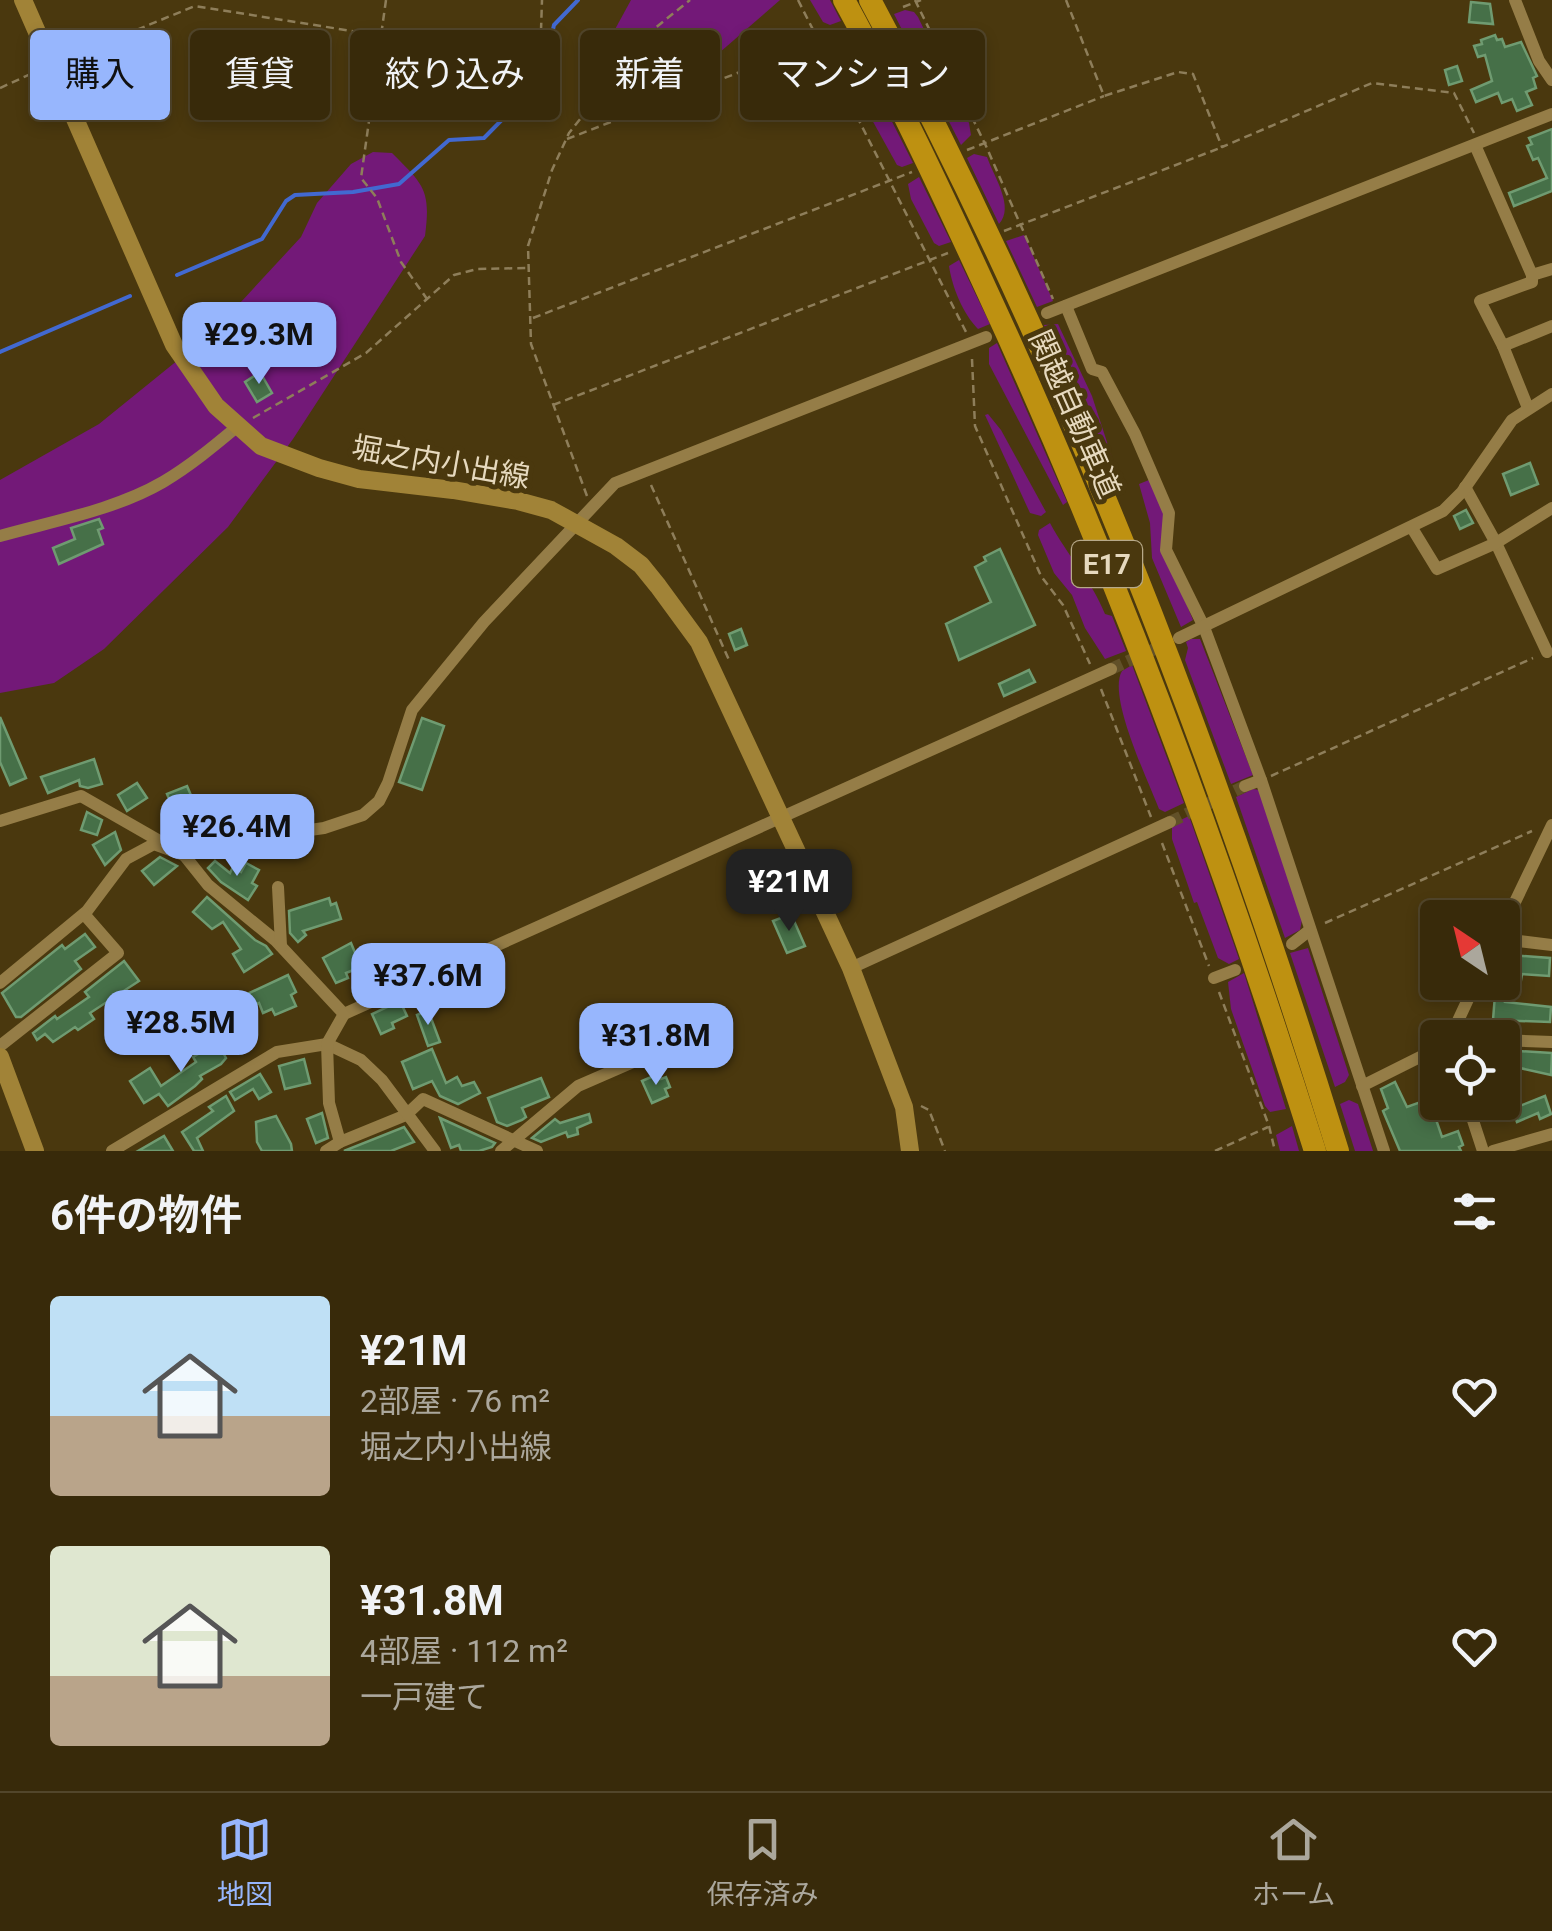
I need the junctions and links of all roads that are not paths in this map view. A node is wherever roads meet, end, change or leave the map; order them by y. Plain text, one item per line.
1 (23, 0) edge
2 (844, 0) edge
3 (870, 0) edge
4 (1515, 0) edge
5 (1552, 80) edge
6 (1552, 114) edge
7 (1477, 144) junction
8 (1552, 268) edge
9 (1532, 275) junction
10 (1552, 326) edge
11 (986, 337) dead end
12 (1503, 346) junction
13 (1552, 394) edge
14 (1528, 408) junction
15 (238, 426) junction
16 (1465, 487) junction
17 (1552, 508) edge
18 (576, 522) junction
19 (1412, 528) junction
20 (0, 536) edge
21 (1496, 543) junction
22 (1204, 627) junction
23 (1179, 638) tunnel mouth
24 (1547, 652) road end
25 (1111, 669) tunnel mouth
26 (1261, 780) junction
27 (1245, 786) tunnel mouth
28 (781, 816) junction
29 (0, 821) edge
30 (1163, 825) tunnel mouth
31 (1552, 826) edge
32 (184, 855) junction
33 (278, 887) dead end
34 (1516, 900) edge
35 (84, 914) junction
36 (1310, 930) junction
37 (1520, 942) edge
38 (1292, 944) dead end
39 (281, 946) junction
40 (1552, 946) edge
41 (851, 968) junction
42 (1235, 970) dead end
43 (1214, 978) road end
44 (0, 983) edge
45 (344, 1014) junction
46 (1520, 1041) edge
47 (1552, 1042) edge
48 (327, 1044) junction
49 (0, 1046) edge
50 (656, 1052) dead end
51 (0, 1057) edge
52 (1420, 1057) edge
53 (1362, 1086) junction
54 (406, 1114) junction
55 (1473, 1120) edge
56 (1552, 1134) edge
57 (515, 1138) junction
58 (340, 1142) junction
59 (35, 1151) edge
60 (112, 1151) edge
61 (326, 1151) edge
62 (435, 1151) edge
63 (501, 1151) edge
64 (537, 1151) edge
65 (910, 1151) edge
66 (1315, 1151) edge
67 (1338, 1151) edge
68 (1384, 1151) edge
69 (1483, 1151) edge
70 (1493, 1151) edge

1 - 15 main road, 堀之内小出線
2 - 66 highway, 関越自動車道 / E17
3 - 67 highway, 関越自動車道 / E17
4 - 5 street
6 - 7 street
7 - 9 street
7 - 22 street
8 - 9 street
9 - 12 street
10 - 12 street
11 - 18 street
12 - 14 street
13 - 14 street
14 - 16 street
15 - 18 main road, 堀之内小出線
15 - 20 street
16 - 19 street
16 - 21 street
17 - 21 street
18 - 28 main road, 堀之内小出線
18 - 32 street
19 - 21 street
19 - 22 street
21 - 24 street
22 - 23 street
22 - 26 street
25 - 28 street
26 - 27 street
26 - 36 street
28 - 41 main road, 堀之内小出線
28 - 45 street
29 - 32 street
30 - 41 street
31 - 34 street
32 - 35 street
32 - 39 street
33 - 39 street
35 - 44 street
35 - 49 street
36 - 38 street
36 - 53 street
37 - 40 street
39 - 45 street
41 - 65 main road, 堀之内小出線
42 - 43 street
45 - 48 street
46 - 47 street
48 - 54 street
48 - 58 street
48 - 60 street
50 - 57 street
51 - 59 main road
52 - 53 street
53 - 68 street
54 - 57 street
54 - 58 street
54 - 62 street
55 - 69 street
56 - 70 street
57 - 63 street
57 - 64 street
58 - 61 street

